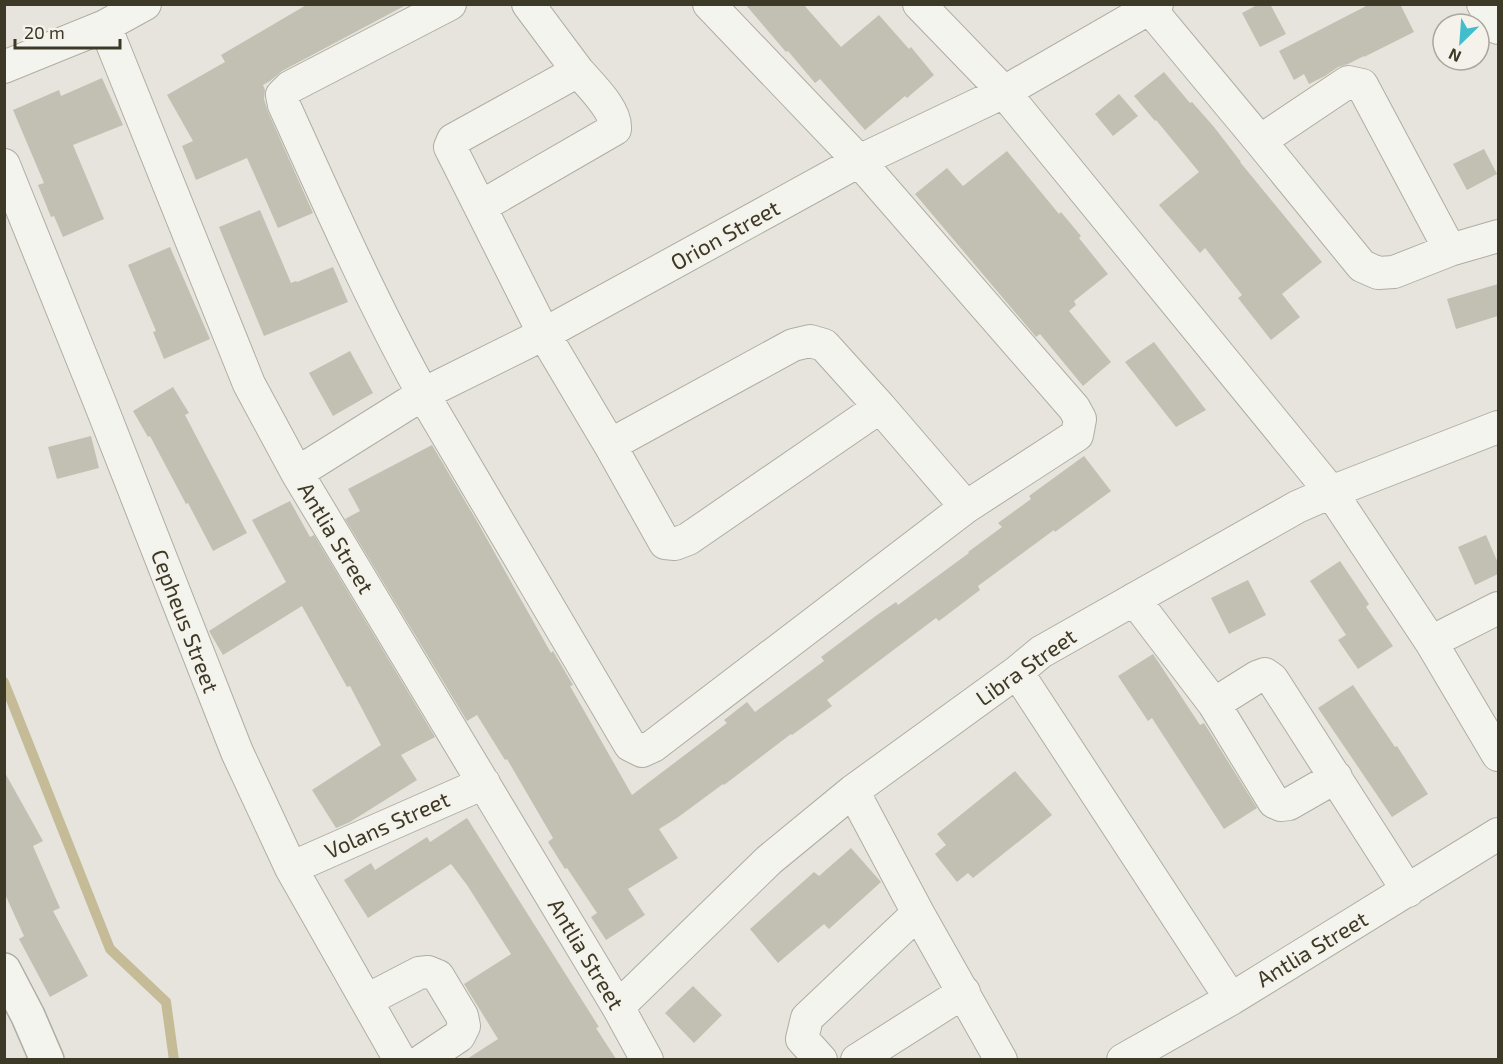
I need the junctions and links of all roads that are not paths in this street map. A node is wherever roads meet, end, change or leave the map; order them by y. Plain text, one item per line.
1 (145, 4) edge
2 (450, 4) edge
3 (528, 4) edge
4 (709, 4) edge
5 (920, 4) edge
6 (1484, 4) edge
7 (1150, 6) edge
8 (105, 26) junction
9 (1498, 28) edge
10 (4, 68) edge
11 (578, 71) junction
12 (1004, 92) junction
13 (1260, 141) junction
14 (860, 161) junction
15 (4, 165) edge
16 (480, 207) junction
17 (1498, 236) edge
18 (1450, 250) junction
19 (544, 334) junction
20 (423, 394) junction
21 (880, 407) junction
22 (1498, 427) edge
23 (610, 445) junction
24 (297, 473) junction
25 (1331, 492) junction
26 (966, 507) junction
27 (1134, 599) junction
28 (1498, 608) edge
29 (1431, 642) junction
30 (1017, 672) junction
31 (1214, 705) junction
32 (1498, 755) edge
33 (1336, 777) junction
34 (484, 783) junction
35 (853, 791) junction
36 (1498, 834) edge
37 (291, 868) junction
38 (1408, 891) junction
39 (918, 913) junction
40 (4, 970) edge
41 (964, 992) junction
42 (1231, 999) junction
43 (367, 1000) junction
44 (618, 1007) junction
45 (47, 1059) edge
46 (400, 1059) edge
47 (423, 1059) edge
48 (647, 1059) edge
49 (821, 1059) edge
50 (857, 1059) edge
51 (1001, 1059) edge
52 (1124, 1059) edge

1 - 8 street
2 - 20 street
3 - 11 street
4 - 14 street
5 - 12 street
6 - 9 street
7 - 12 street, Orion Street
7 - 13 street
8 - 10 street
8 - 24 street, Antlia Street
11 - 16 street
11 - 16 street
12 - 14 street, Orion Street
12 - 25 street
13 - 18 street
13 - 18 street
14 - 19 street, Orion Street
14 - 26 street
15 - 37 street, Cepheus Street
16 - 19 street
17 - 18 street
19 - 20 street, Orion Street
19 - 23 street
20 - 24 street, Orion Street
20 - 26 street
21 - 23 street
21 - 23 street
21 - 26 street
22 - 25 street, Libra Street
24 - 34 street, Antlia Street
25 - 27 street, Libra Street
25 - 29 street
27 - 30 street, Libra Street
27 - 31 street
28 - 29 street
29 - 32 street
30 - 35 street, Libra Street
30 - 42 street
31 - 33 street
31 - 33 street
33 - 38 street
34 - 37 street, Volans Street
34 - 44 street, Antlia Street
35 - 39 street
35 - 44 street, Libra Street
36 - 38 street, Antlia Street
37 - 43 street, Cepheus Street
38 - 42 street, Antlia Street
39 - 41 street
39 - 49 street
40 - 45 street
41 - 50 street
41 - 51 street
42 - 52 street, Antlia Street
43 - 46 street, Cepheus Street
43 - 47 street
44 - 48 street, Antlia Street

